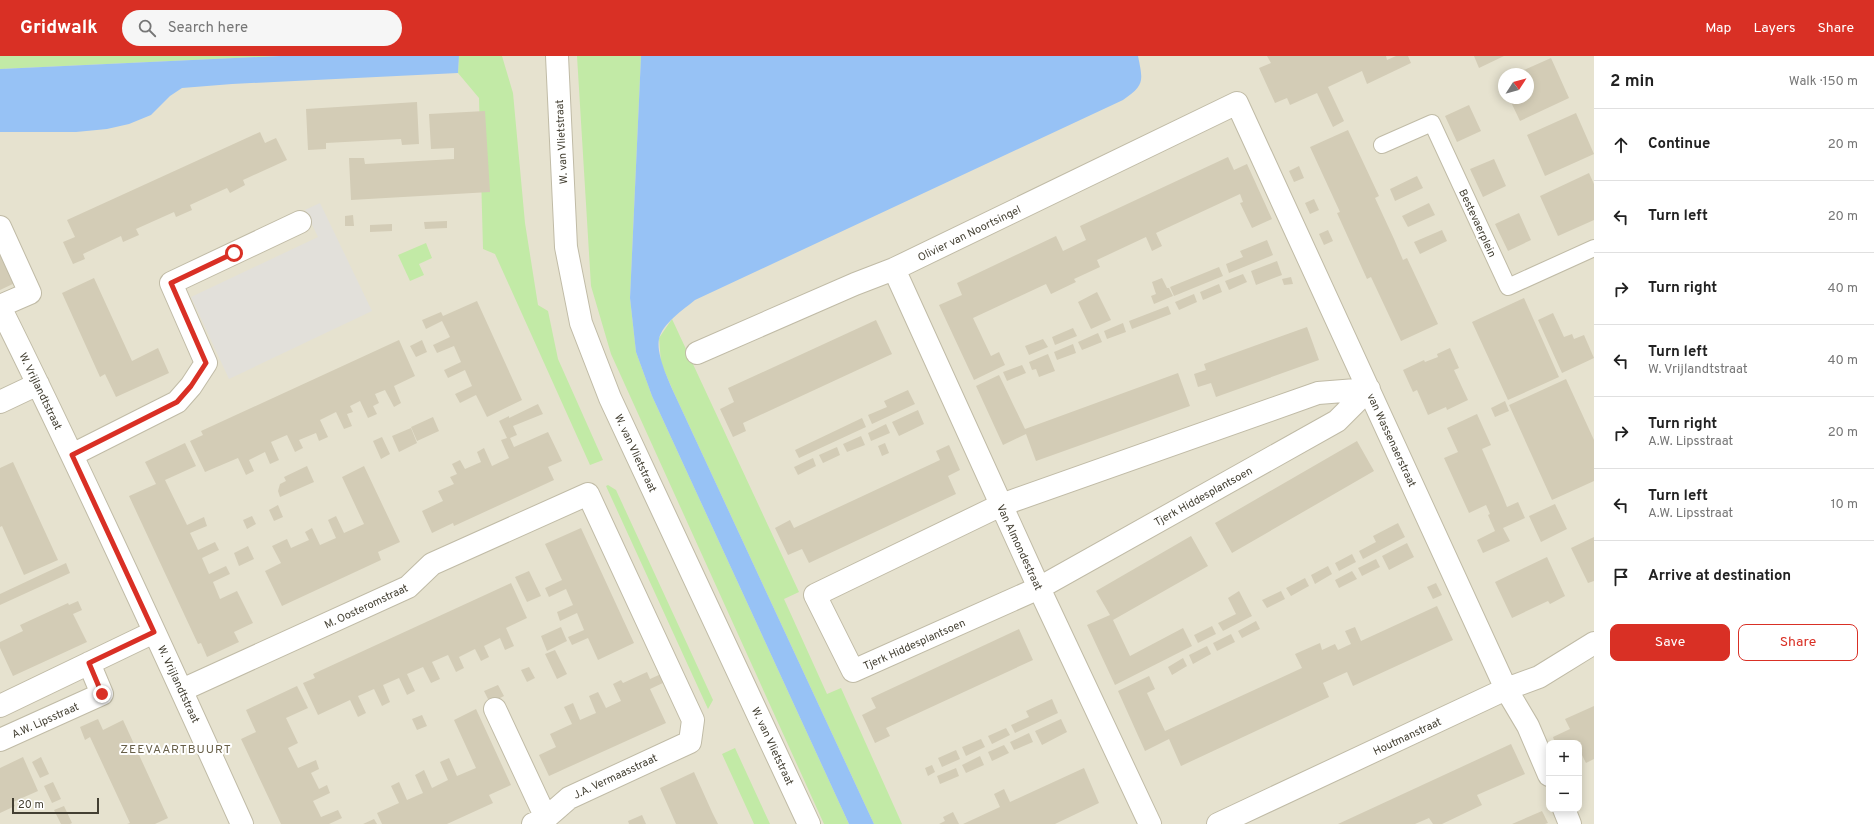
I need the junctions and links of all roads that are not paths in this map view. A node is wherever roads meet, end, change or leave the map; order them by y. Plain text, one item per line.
1 (557, 56) edge
2 (1237, 103) joint
3 (1382, 145) dead end
4 (300, 222) dead end
5 (0, 227) edge
6 (1594, 248) edge
7 (894, 268) junction
8 (0, 307) edge
9 (697, 353) dead end
10 (38, 384) junction
11 (1368, 389) junction
12 (0, 402) edge
13 (72, 455) junction
14 (1001, 505) junction
15 (1039, 588) junction
16 (154, 632) junction
17 (1594, 643) edge
18 (89, 663) junction
19 (1506, 689) junction
20 (182, 690) junction
21 (0, 706) edge
22 (495, 709) dead end
23 (0, 740) edge
24 (690, 742) joint
25 (1546, 768) edge
26 (1565, 812) edge
27 (540, 821) edge
28 (242, 824) edge
29 (809, 824) edge
30 (1150, 824) edge
31 (1218, 824) edge
32 (1570, 824) edge

1 - 29 street, W. van Vlietstraat
2 - 7 street, Olivier van Noortsingel
2 - 11 street, van Wassenaerstraat
3 - 6 lane, Bestevaerplein
4 - 13 street
5 - 8 street, W. Vrijlandtstraat
7 - 9 street, Olivier van Noortsingel
7 - 14 street, Van Almondestraat
8 - 10 street, W. Vrijlandtstraat
10 - 12 street
10 - 13 street, W. Vrijlandtstraat
11 - 14 street, Tjerk Hiddesplantsoen
11 - 15 street, Tjerk Hiddesplantsoen
11 - 19 street, van Wassenaerstraat
13 - 16 street, W. Vrijlandtstraat
14 - 15 street, Van Almondestraat
14 - 15 street, Tjerk Hiddesplantsoen
15 - 30 street, Van Almondestraat
16 - 18 street
16 - 20 street, W. Vrijlandtstraat
17 - 19 street, Houtmanstraat
18 - 21 street
18 - 23 street, A.W. Lipsstraat
19 - 25 street, van Wassenaerstraat
19 - 31 street, Houtmanstraat
20 - 24 street, M. Oosteromstraat
20 - 28 street, W. Vrijlandtstraat
22 - 27 street, J.A. Vermaasstraat
24 - 27 street, J.A. Vermaasstraat
26 - 32 street

